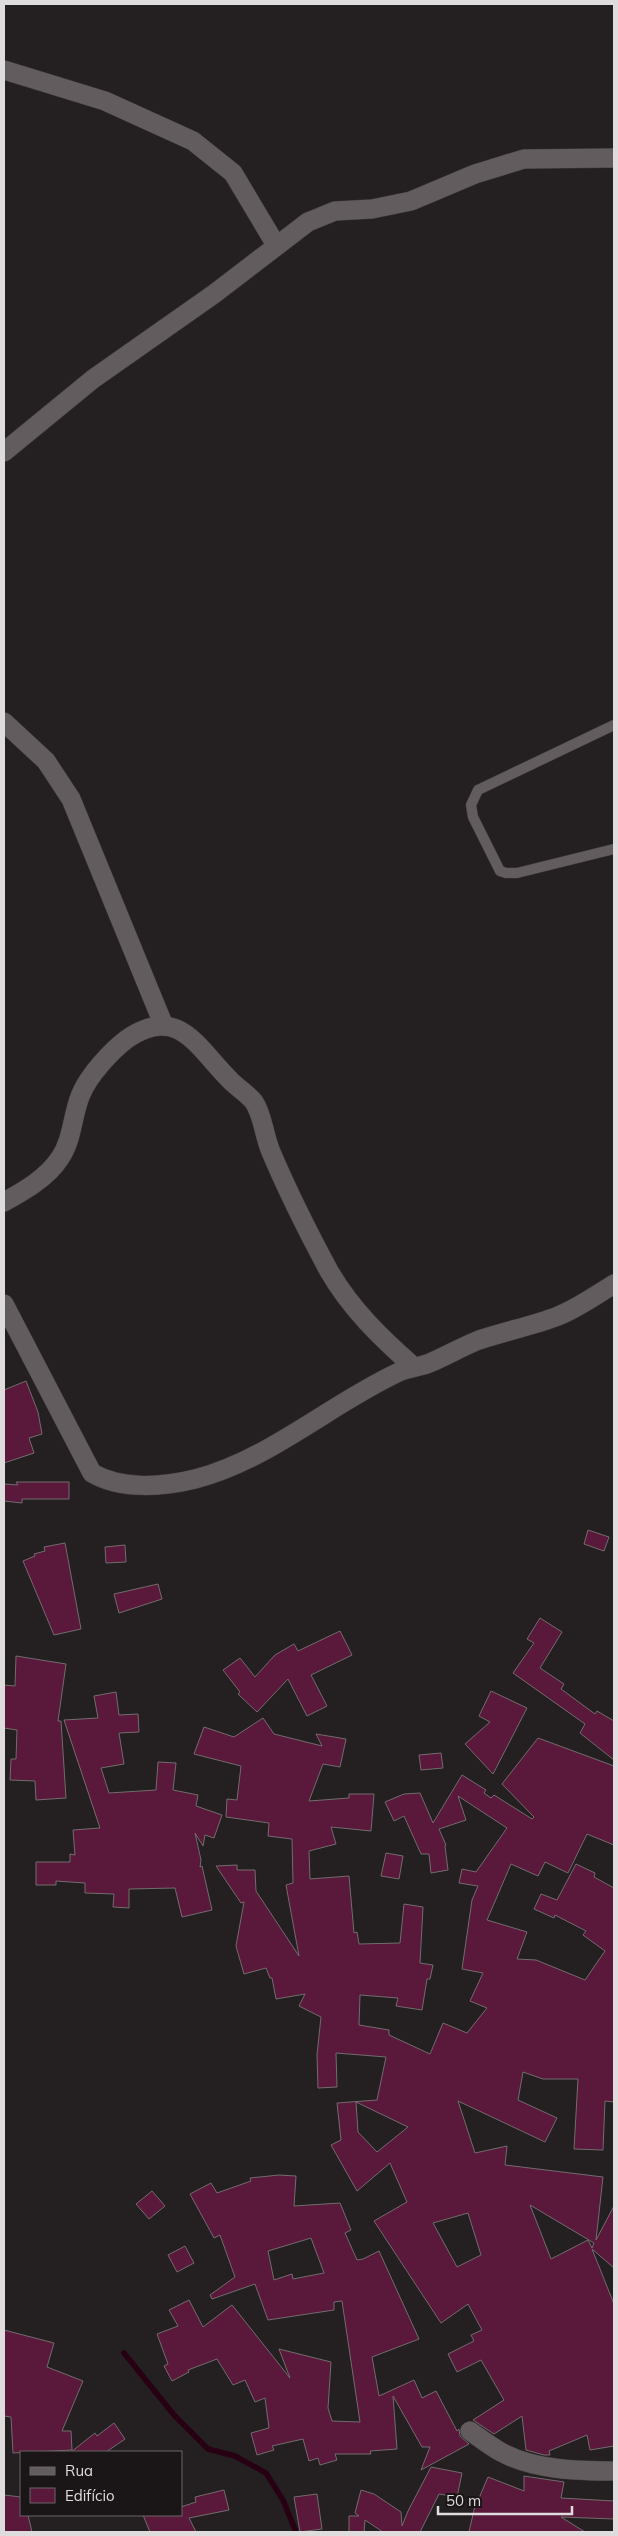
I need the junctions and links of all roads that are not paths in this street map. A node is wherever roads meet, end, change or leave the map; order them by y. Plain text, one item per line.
1 (4, 70) edge
2 (614, 158) edge
3 (276, 245) junction
4 (4, 452) edge
5 (4, 722) edge
6 (614, 725) edge
7 (614, 849) edge
8 (164, 1026) junction
9 (4, 1202) edge
10 (614, 1284) edge
11 (4, 1304) edge
12 (414, 1367) junction
13 (470, 2430) dead end
14 (614, 2471) edge

1 - 3 street
2 - 3 street
3 - 4 street
5 - 8 street
6 - 7 lane
8 - 9 street
8 - 12 street
10 - 12 street
11 - 12 street
13 - 14 street

